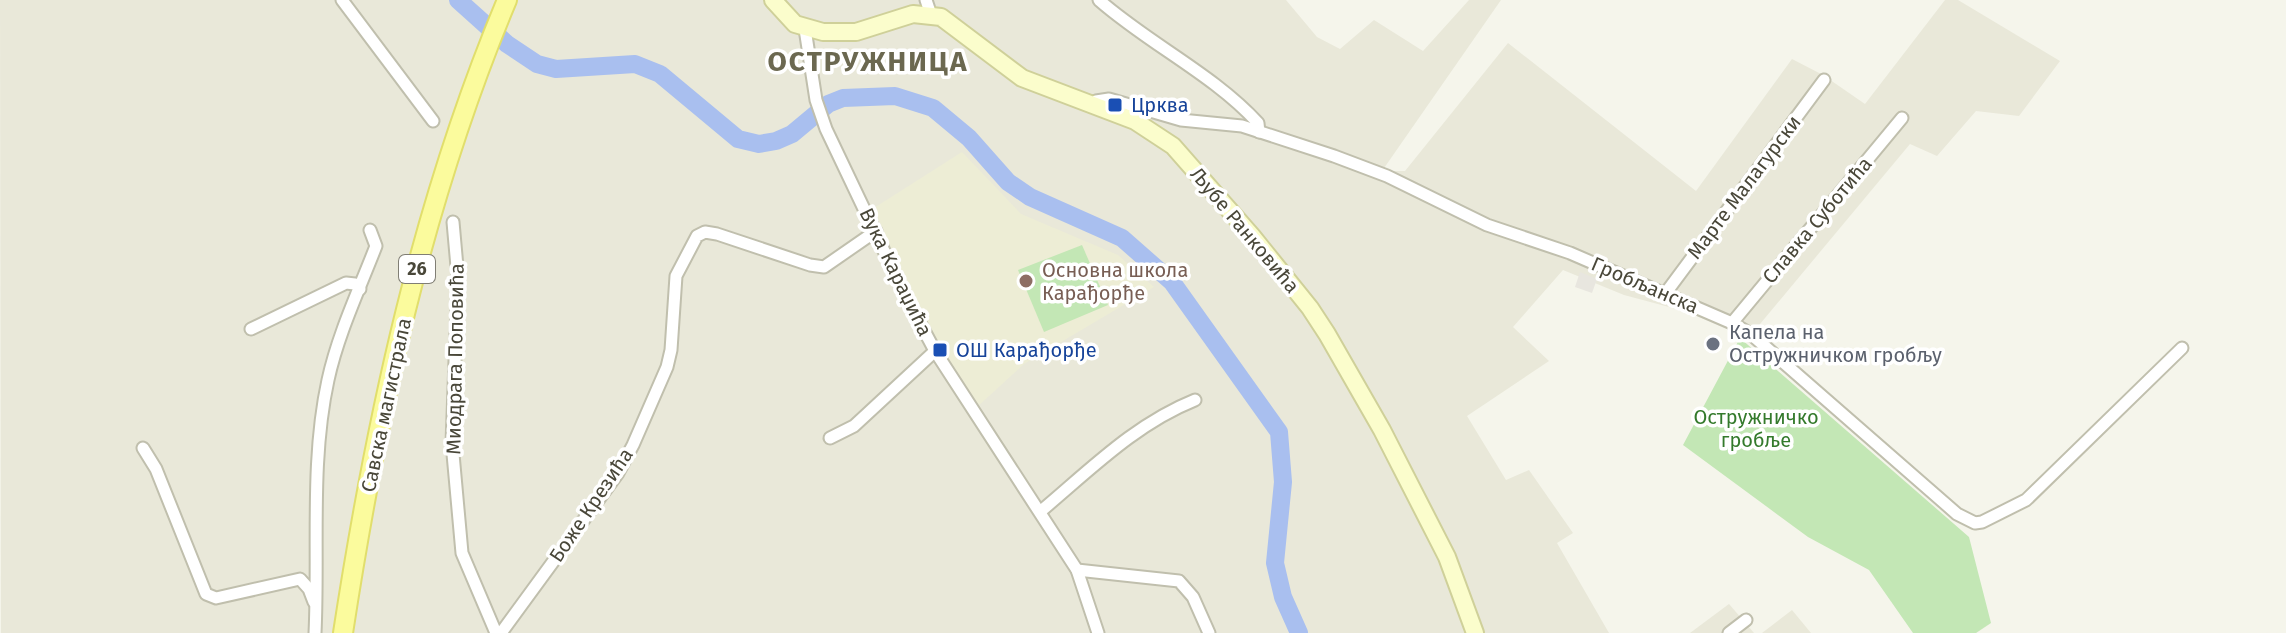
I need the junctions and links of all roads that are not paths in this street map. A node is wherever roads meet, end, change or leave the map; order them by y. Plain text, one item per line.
1 (342, 0) edge
2 (507, 0) edge
3 (773, 0) edge
4 (1099, 0) edge
5 (928, 7) edge
6 (805, 29) junction
7 (1824, 80) dead end
8 (1093, 105) junction
9 (1902, 118) dead end
10 (433, 121) dead end
11 (1259, 132) junction
12 (453, 222) dead end
13 (370, 230) dead end
14 (876, 231) junction
15 (360, 289) junction
16 (1665, 294) junction
17 (1732, 323) junction
18 (251, 329) dead end
19 (2182, 348) dead end
20 (935, 351) junction
21 (1195, 400) dead end
22 (830, 438) dead end
23 (143, 448) dead end
24 (1041, 511) junction
25 (1077, 570) junction
26 (316, 611) junction
27 (1746, 620) dead end
28 (315, 633) edge
29 (343, 633) edge
30 (498, 633) edge
31 (1098, 633) edge
32 (1209, 633) edge
33 (1475, 633) edge
34 (1729, 633) edge

1 - 10 street
2 - 29 main road, Савска магистрала / 26
3 - 6 street
4 - 11 street
5 - 6 street, Љубе Ранковића
5 - 8 street, Љубе Ранковића
6 - 14 street, Вука Караџића
7 - 16 street, Марте Малагурски
8 - 11 street, Гробљанска
8 - 33 street, Љубе Ранковића
9 - 17 street, Славка Суботића
11 - 16 street, Гробљанска
12 - 30 street, Миодрага Поповића
13 - 15 street
14 - 20 street, Вука Караџића
14 - 30 street, Боже Крезића
15 - 18 street
15 - 26 street
16 - 17 street, Гробљанска
17 - 19 street, Гробљанска
20 - 22 street
20 - 24 street, Вука Караџића
21 - 24 street
23 - 26 street
24 - 25 street, Вука Караџића
25 - 31 street, Вука Караџића
25 - 32 street
26 - 28 street
27 - 34 street

